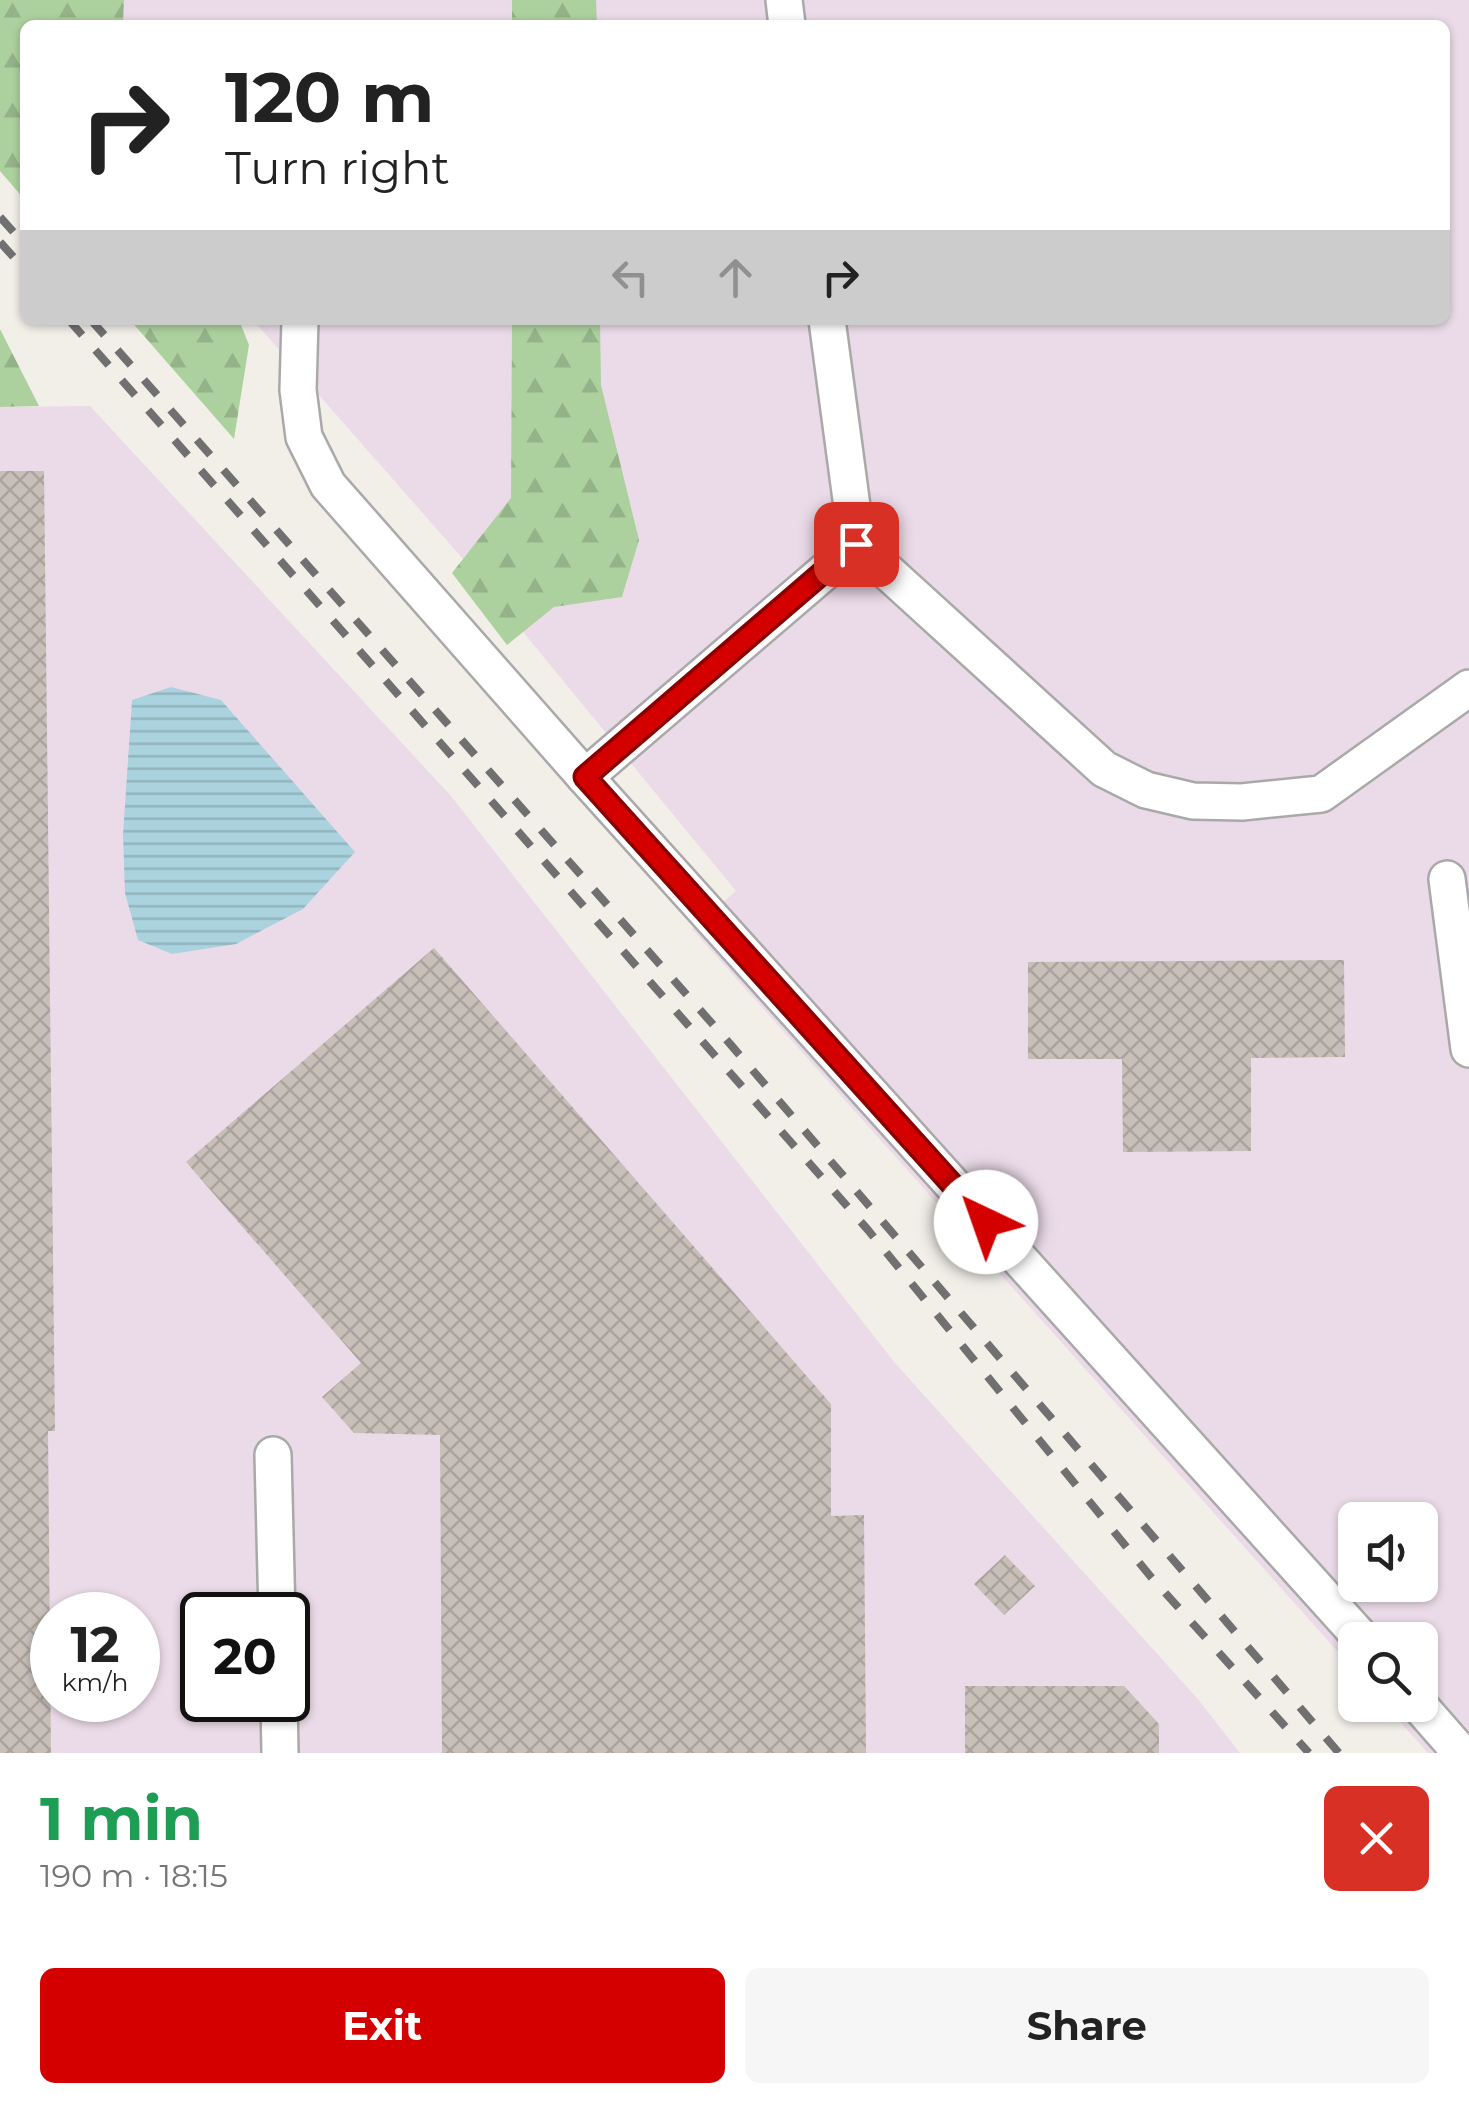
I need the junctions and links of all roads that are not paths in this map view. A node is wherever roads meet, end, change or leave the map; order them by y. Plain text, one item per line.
1 (300, 325) edge
2 (827, 325) edge
3 (856, 544) junction
4 (1469, 688) edge
5 (585, 777) junction
6 (1446, 879) dead end
7 (1469, 1049) edge
8 (273, 1455) dead end
9 (276, 1592) edge
10 (1347, 1622) edge
11 (279, 1722) edge
12 (1434, 1722) edge
13 (280, 1753) edge
14 (1461, 1753) edge

1 - 5 lane
2 - 3 lane
3 - 4 lane
3 - 5 lane
5 - 10 lane
6 - 7 lane
8 - 9 lane
11 - 13 lane
12 - 14 lane

